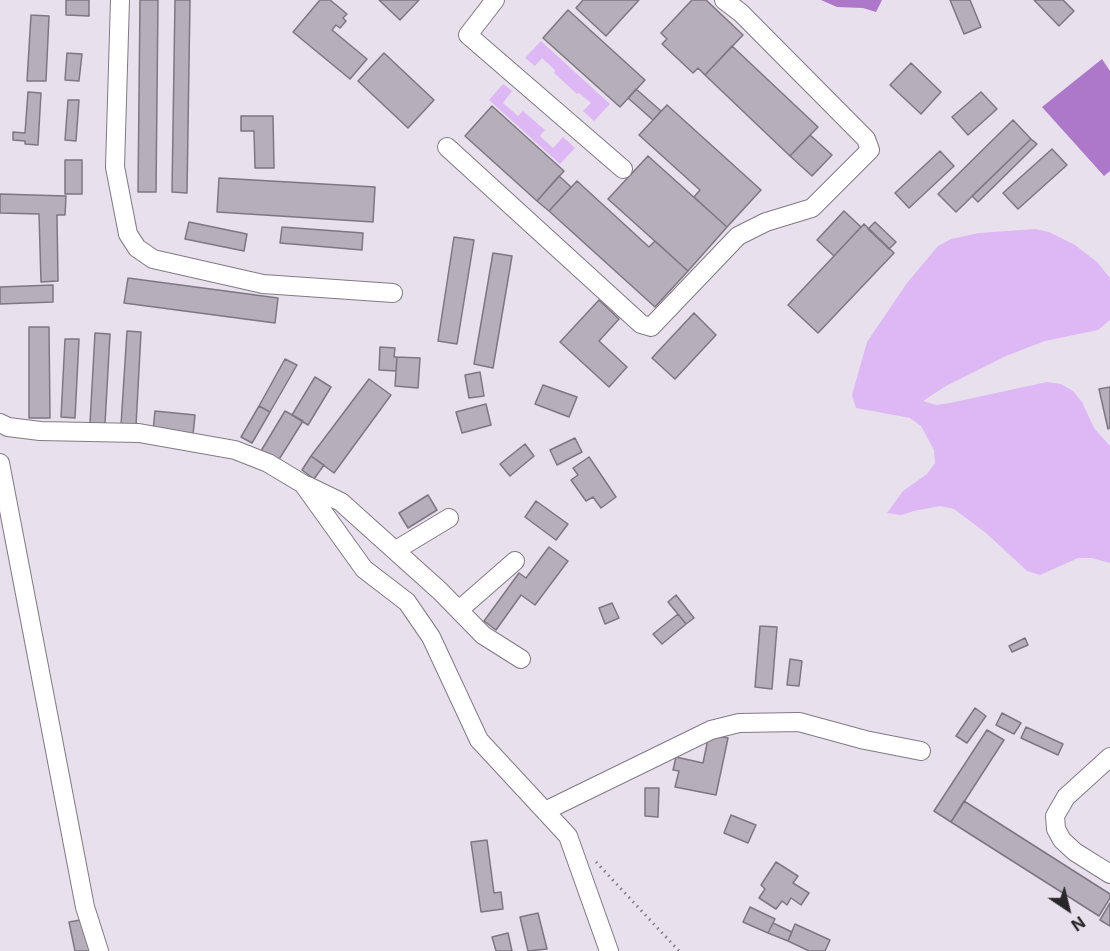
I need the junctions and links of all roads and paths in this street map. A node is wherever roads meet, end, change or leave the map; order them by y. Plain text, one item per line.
1 (120, 0) edge
2 (495, 0) edge
3 (724, 0) edge
4 (447, 147) dead end
5 (623, 169) dead end
6 (393, 293) dead end
7 (0, 423) edge
8 (0, 463) edge
9 (303, 484) junction
10 (449, 518) dead end
11 (396, 550) junction
12 (515, 561) dead end
13 (459, 610) junction
14 (521, 659) dead end
15 (921, 751) dead end
16 (1110, 757) edge
17 (545, 811) junction
18 (592, 858) dead end
19 (1110, 874) edge
20 (99, 951) edge
21 (609, 951) edge
22 (679, 951) edge

1 - 6 lane
2 - 5 lane
3 - 4 lane
7 - 9 lane
8 - 20 lane
9 - 11 lane
9 - 17 lane
10 - 11 lane
11 - 13 lane
12 - 13 lane
13 - 14 lane
15 - 17 lane
16 - 19 lane
17 - 21 lane
18 - 22 path

